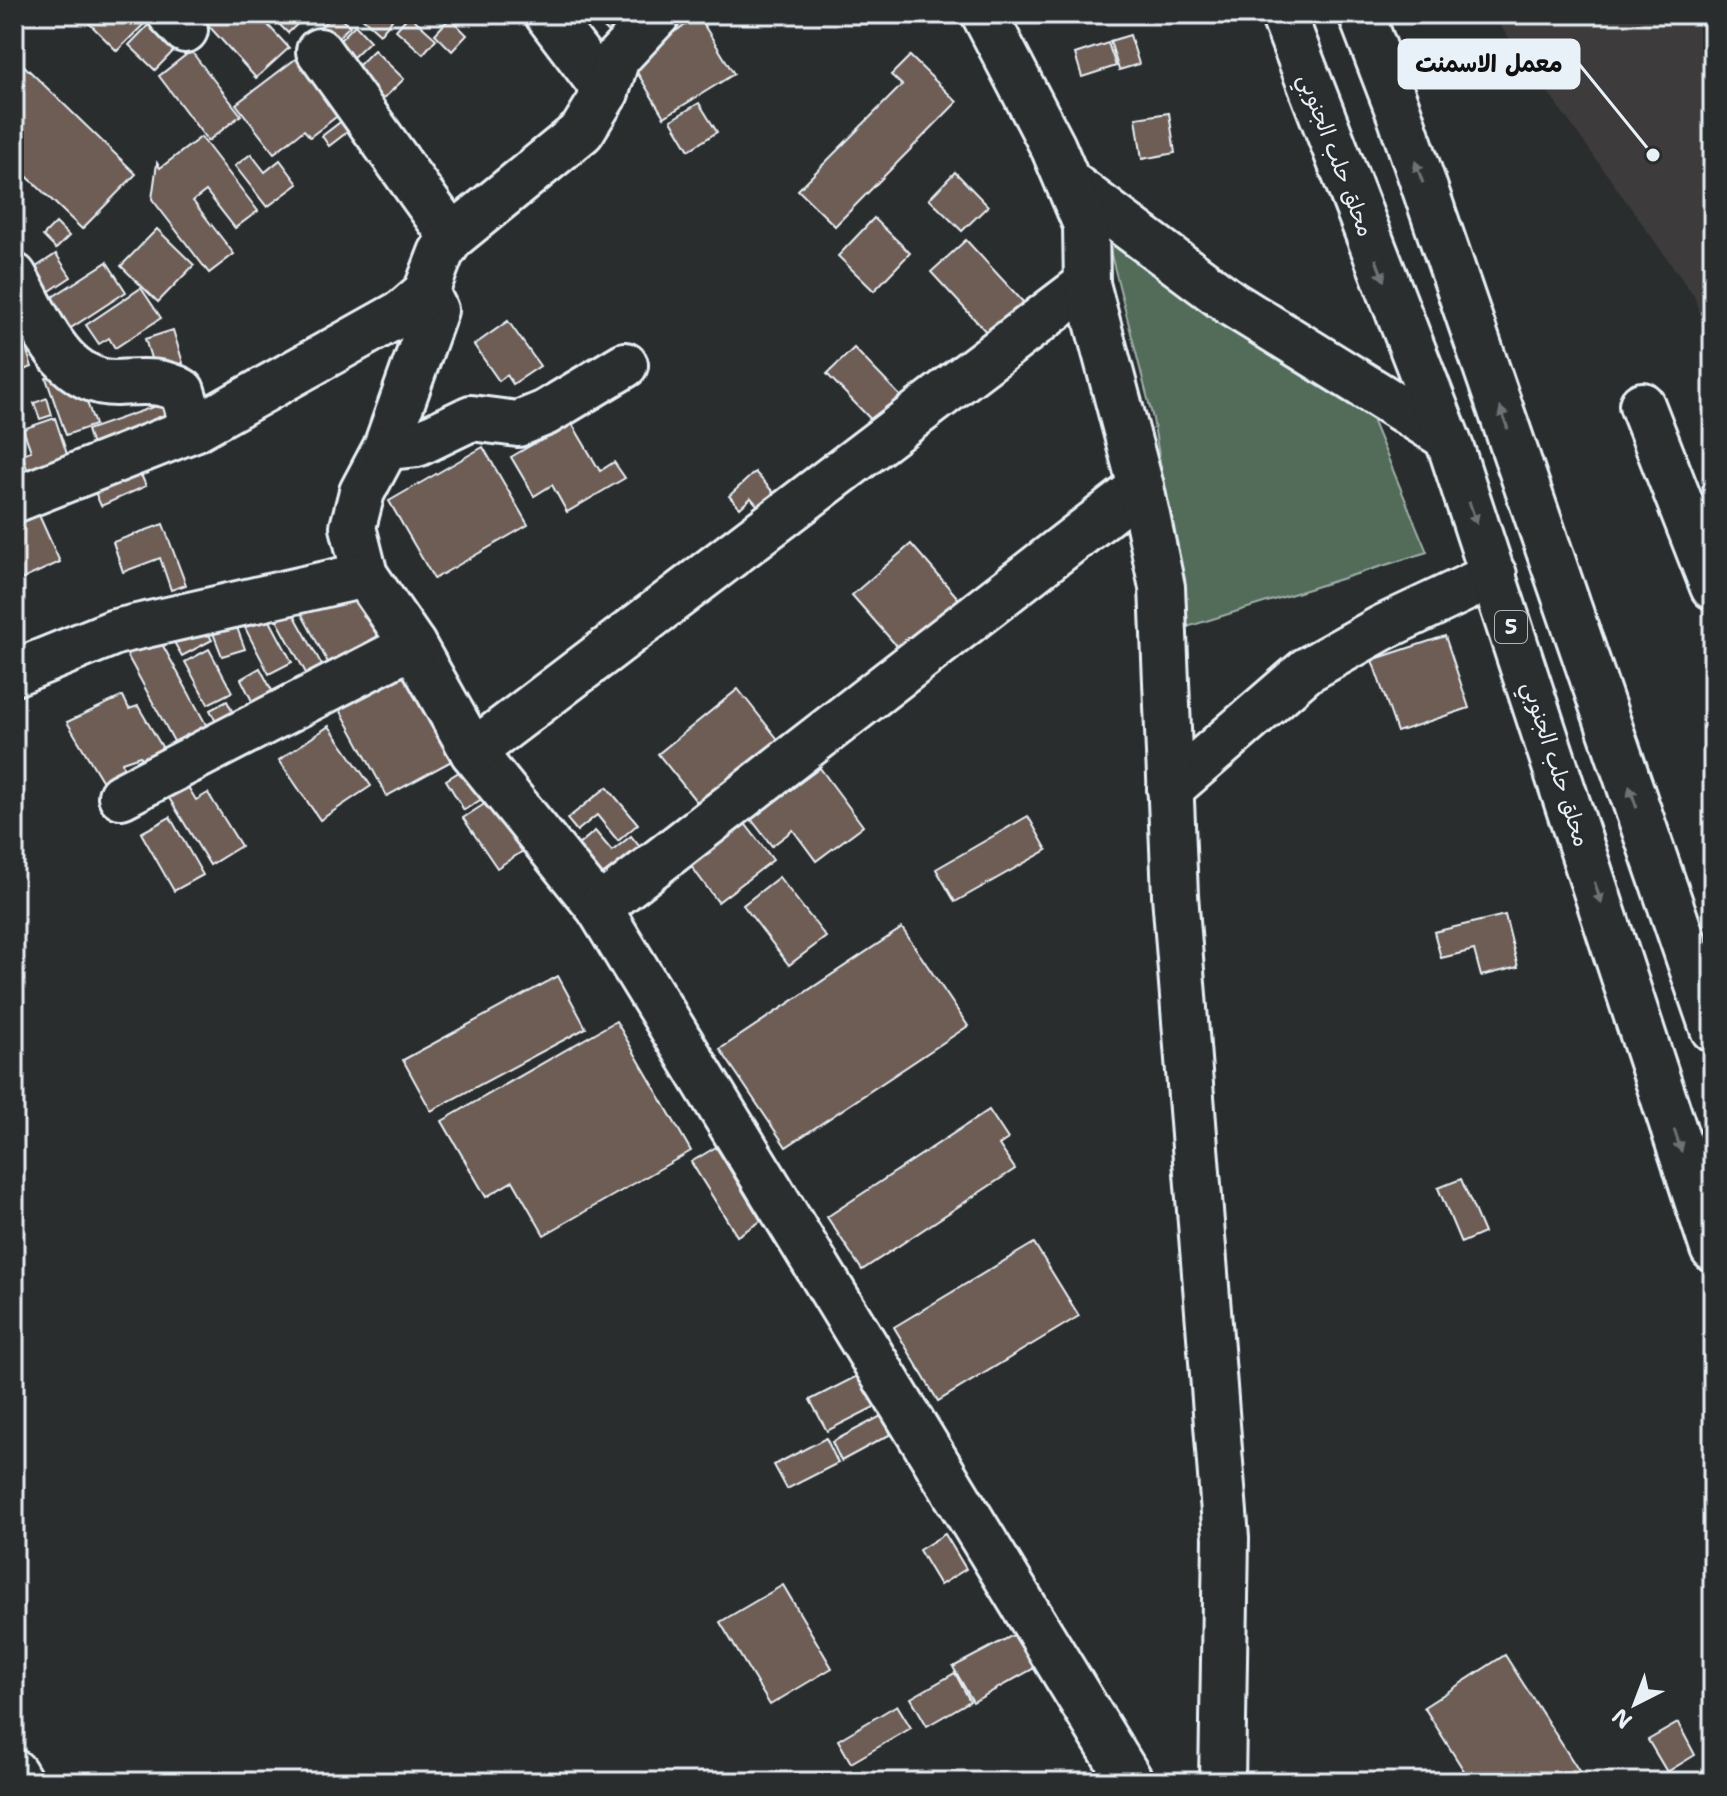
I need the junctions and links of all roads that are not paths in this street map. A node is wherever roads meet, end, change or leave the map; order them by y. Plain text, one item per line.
1 (547, 14) edge
2 (658, 14) edge
3 (984, 14) edge
4 (1283, 14) edge
5 (1361, 14) edge
6 (319, 51) dead end
7 (606, 92) junction
8 (1068, 182) junction
9 (452, 237) junction
10 (16, 282) edge
11 (1087, 284) junction
12 (426, 292) junction
13 (625, 365) dead end
14 (1642, 405) dead end
15 (194, 429) junction
16 (1445, 436) junction
17 (386, 447) junction
18 (1141, 487) junction
19 (14, 500) edge
20 (365, 575) junction
21 (1494, 575) junction
22 (1713, 587) edge
23 (413, 645) junction
24 (14, 673) edge
25 (473, 752) junction
26 (1170, 789) junction
27 (121, 796) dead end
28 (599, 908) junction
29 (1713, 1029) edge
30 (1713, 1249) edge
31 (14, 1772) edge
32 (20, 1782) edge
33 (1131, 1782) edge
34 (1222, 1782) edge

1 - 7 main road
2 - 7 main road
3 - 8 main road
4 -> 16 main road, محلق حلب الجنوبي / 5
29 -> 5 main road
6 - 9 main road
7 - 9 main road
8 - 11 main road
8 - 16 main road
9 - 12 main road
10 - 15 main road
11 - 18 main road
11 - 25 main road
12 - 15 main road
12 - 17 main road
13 - 17 main road
14 - 22 main road
15 - 19 main road
16 -> 21 main road, محلق حلب الجنوبي / 5
17 - 20 main road
18 - 26 main road
18 - 28 main road
20 - 23 main road
20 - 24 main road
21 - 26 main road
21 -> 30 main road, محلق حلب الجنوبي / 5
23 - 25 main road
23 - 27 main road
25 - 28 main road
26 - 34 main road
28 - 33 main road
31 - 32 main road

